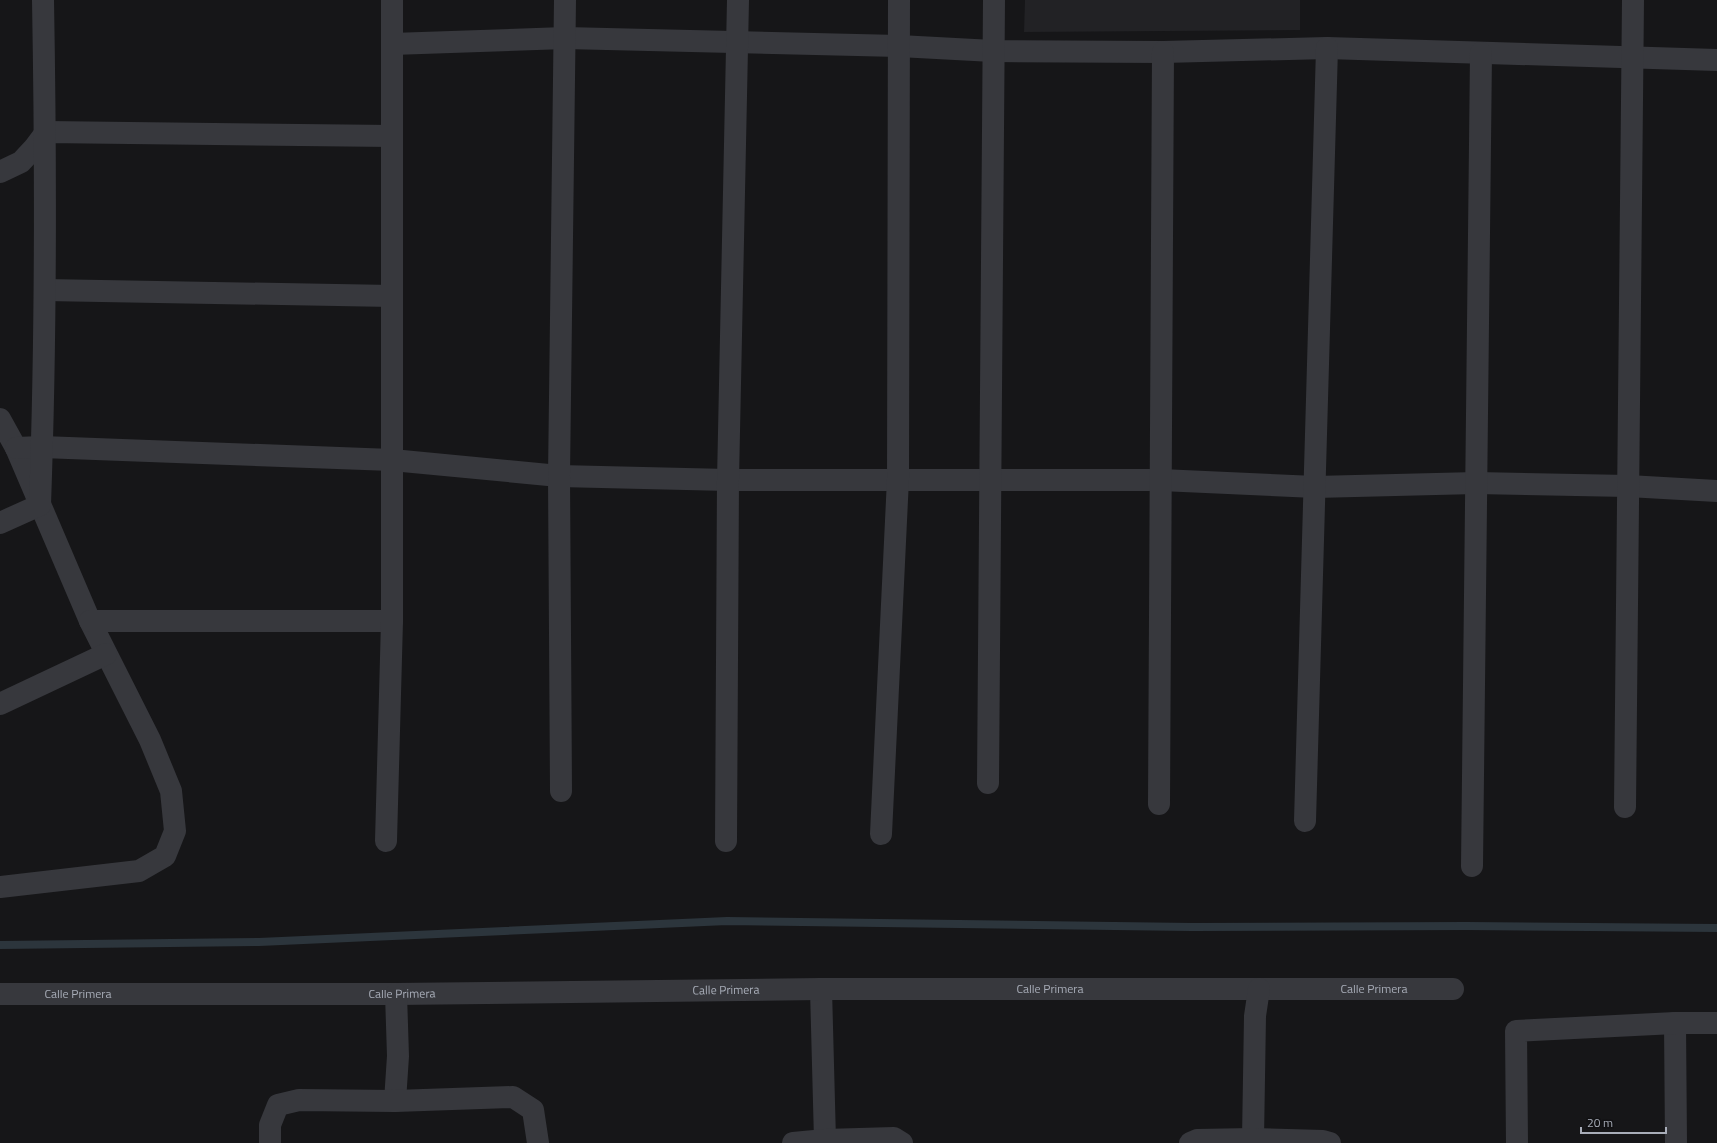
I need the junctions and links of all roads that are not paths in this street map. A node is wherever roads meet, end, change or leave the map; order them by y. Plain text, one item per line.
1 (44, 0) edge
2 (392, 0) edge
3 (565, 0) edge
4 (738, 0) edge
5 (899, 0) edge
6 (994, 0) edge
7 (1633, 0) edge
8 (565, 38) junction
9 (737, 43) junction
10 (392, 44) junction
11 (898, 46) junction
12 (1327, 48) junction
13 (994, 51) junction
14 (1163, 52) junction
15 (1481, 54) junction
16 (1633, 59) junction
17 (1717, 60) edge
18 (46, 132) junction
19 (392, 136) junction
20 (0, 172) edge
21 (45, 290) junction
22 (392, 296) junction
23 (0, 418) edge
24 (42, 447) junction
25 (16, 448) junction
26 (392, 460) junction
27 (559, 476) junction
28 (898, 479) junction
29 (728, 480) junction
30 (990, 480) junction
31 (1161, 480) junction
32 (1476, 483) junction
33 (1315, 486) junction
34 (1628, 486) junction
35 (1717, 491) edge
36 (40, 505) junction
37 (0, 523) edge
38 (90, 621) junction
39 (392, 621) junction
40 (106, 654) junction
41 (0, 704) edge
42 (988, 784) dead end
43 (561, 791) dead end
44 (1159, 804) dead end
45 (1626, 807) dead end
46 (1305, 821) dead end
47 (881, 834) dead end
48 (386, 841) dead end
49 (726, 841) dead end
50 (1472, 866) dead end
51 (0, 887) edge
52 (821, 989) junction
53 (1259, 989) junction
54 (1453, 989) dead end
55 (0, 994) edge
56 (396, 994) junction
57 (1717, 1022) edge
58 (1675, 1023) junction
59 (395, 1101) junction
60 (1254, 1139) junction
61 (825, 1140) junction
62 (270, 1143) edge
63 (538, 1143) edge
64 (793, 1143) edge
65 (902, 1143) edge
66 (1190, 1143) edge
67 (1330, 1143) edge
68 (1517, 1143) edge
69 (1676, 1143) edge

1 - 18 street
2 - 10 street
3 - 8 street
4 - 9 street
5 - 11 street
6 - 13 street
7 - 16 street
8 - 9 street
8 - 10 street
8 - 27 street
9 - 11 street
9 - 29 street
10 - 19 street
11 - 13 street
11 - 28 street
12 - 14 street
12 - 15 street
12 - 33 street
13 - 14 street
13 - 30 street
14 - 31 street
15 - 16 street
15 - 32 street
16 - 17 street
16 - 34 street
18 - 19 street
18 - 20 street
18 - 21 street
19 - 22 street
21 - 22 street
21 - 24 street
22 - 26 street
23 - 25 street
24 - 25 street
24 - 26 street
24 - 36 street
25 - 36 street
26 - 27 street
26 - 39 street
27 - 29 street
27 - 43 street
28 - 29 street
28 - 30 street
28 - 47 street
29 - 49 street
30 - 31 street
30 - 42 street
31 - 33 street
31 - 44 street
32 - 33 street
32 - 34 street
32 - 50 street
33 - 46 street
34 - 35 street
34 - 45 street
36 - 37 street
36 - 38 street
38 - 39 street
38 - 40 street
39 - 48 street
40 - 41 street
40 - 51 street
52 - 53 street, Calle Primera
52 - 56 street, Calle Primera
52 - 61 street
53 - 54 street, Calle Primera
53 - 60 street
55 - 56 street, Calle Primera
56 - 59 street
57 - 58 street
58 - 68 street
58 - 69 street
59 - 62 street
59 - 63 street
60 - 66 street
60 - 67 street
61 - 64 street
61 - 65 street

